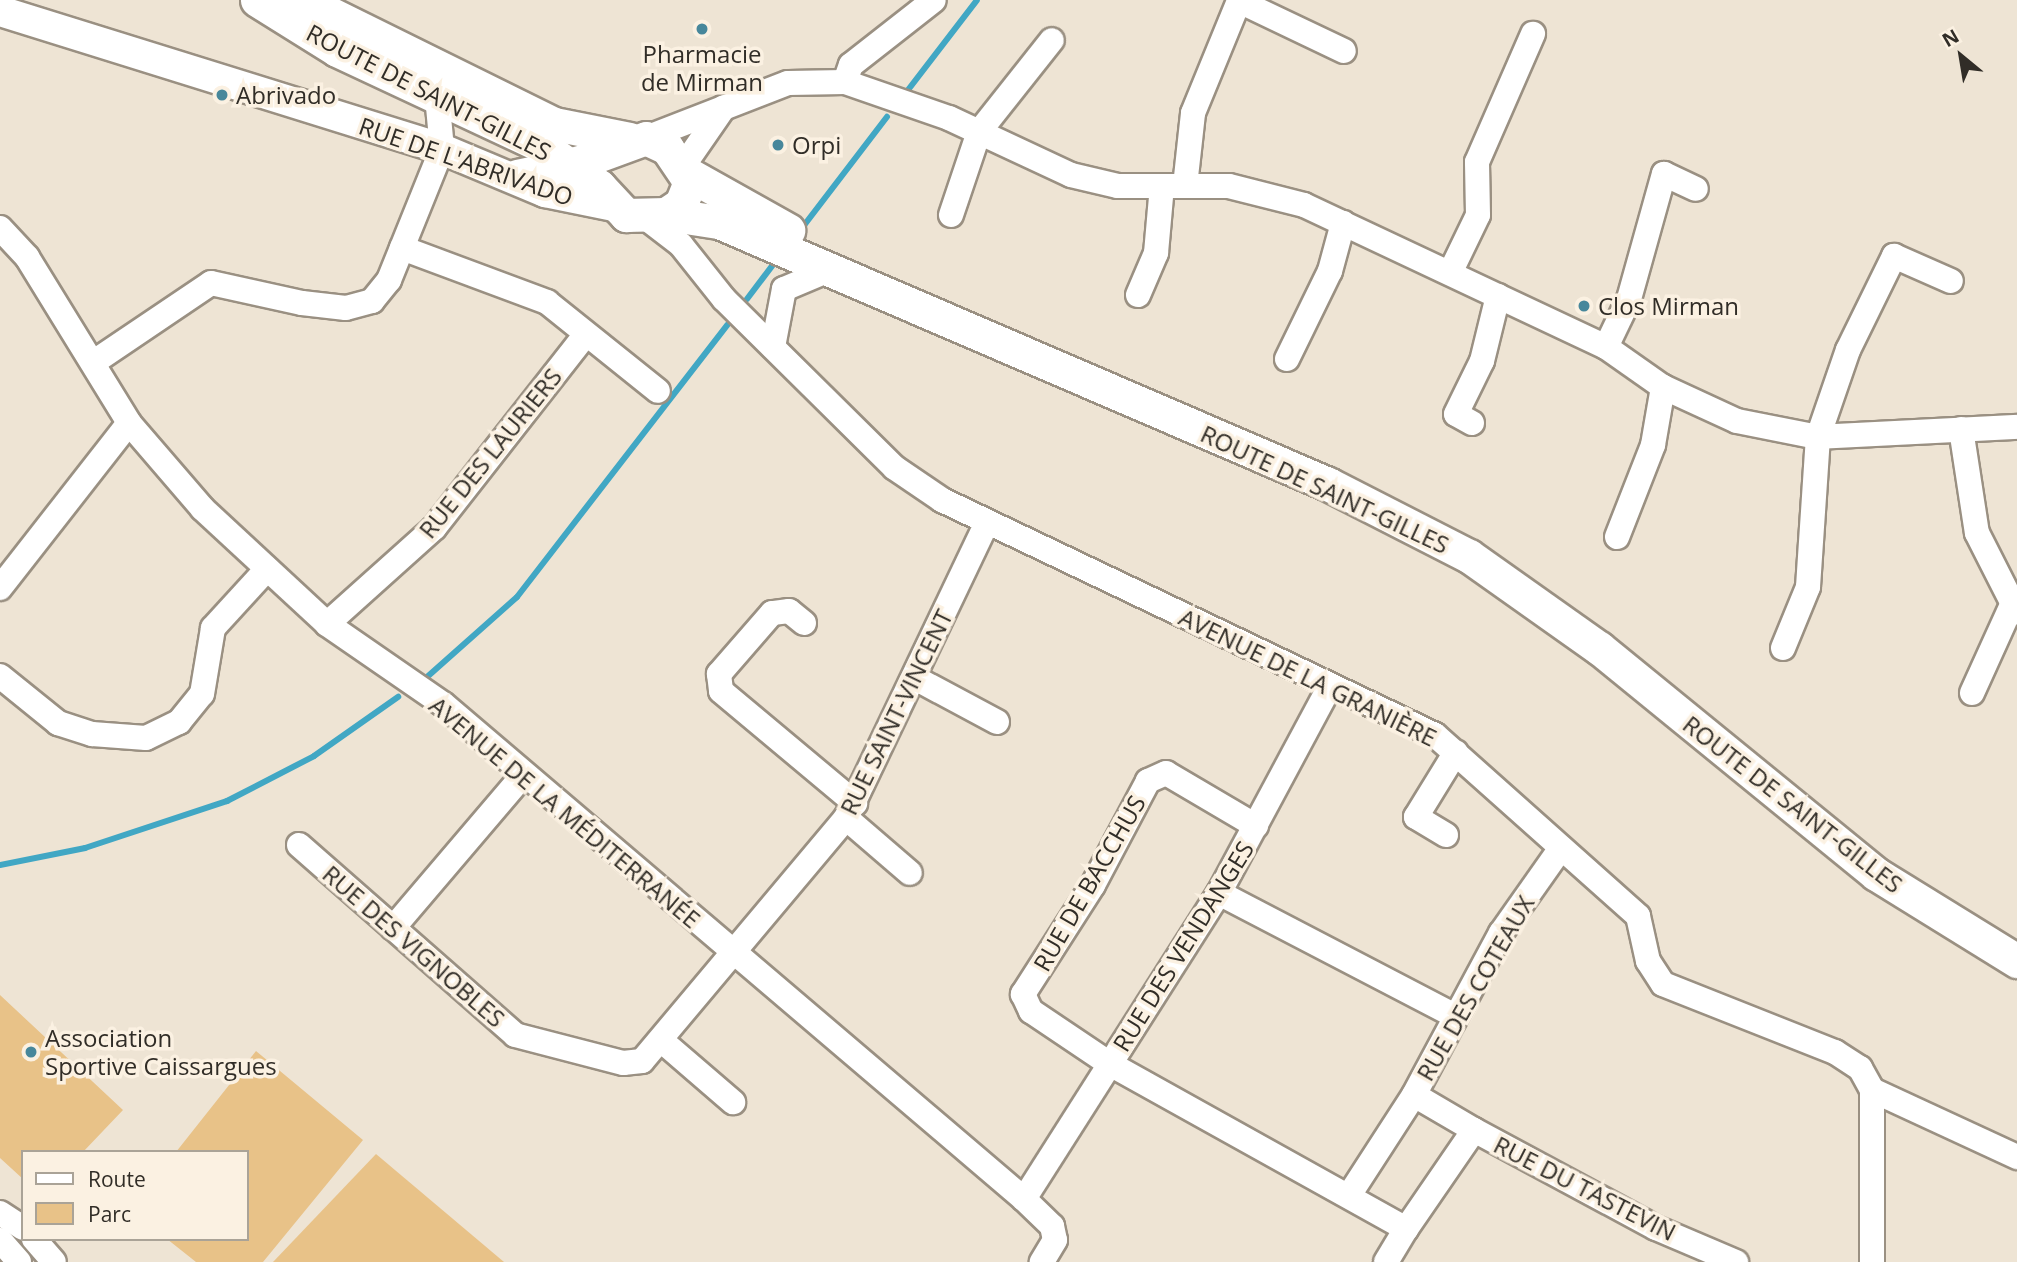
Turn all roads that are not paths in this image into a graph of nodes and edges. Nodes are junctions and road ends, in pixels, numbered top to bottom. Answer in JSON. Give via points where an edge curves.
{"nodes":[{"id":1,"x":257,"y":0,"type":"edge"},
{"id":2,"x":303,"y":0,"type":"edge"},
{"id":3,"x":956,"y":0,"type":"edge"},
{"id":4,"x":932,"y":2,"type":"edge"},
{"id":5,"x":0,"y":11,"type":"edge"},
{"id":6,"x":1533,"y":34,"type":"dead end"},
{"id":7,"x":1052,"y":40,"type":"dead end"},
{"id":8,"x":1344,"y":51,"type":"dead end"},
{"id":9,"x":845,"y":82,"type":"junction"},
{"id":10,"x":437,"y":96,"type":"junction"},
{"id":11,"x":736,"y":98,"type":"junction"},
{"id":12,"x":979,"y":132,"type":"junction"},
{"id":13,"x":632,"y":140,"type":"junction"},
{"id":14,"x":442,"y":149,"type":"junction"},
{"id":15,"x":569,"y":165,"type":"junction"},
{"id":16,"x":688,"y":174,"type":"junction"},
{"id":17,"x":517,"y":176,"type":"junction"},
{"id":18,"x":1173,"y":186,"type":"junction"},
{"id":19,"x":1696,"y":189,"type":"dead end"},
{"id":20,"x":606,"y":196,"type":"junction"},
{"id":21,"x":951,"y":215,"type":"dead end"},
{"id":22,"x":656,"y":216,"type":"junction"},
{"id":23,"x":699,"y":219,"type":"junction"},
{"id":24,"x":1343,"y":223,"type":"junction"},
{"id":25,"x":0,"y":228,"type":"edge"},
{"id":26,"x":402,"y":248,"type":"junction"},
{"id":27,"x":829,"y":270,"type":"junction"},
{"id":28,"x":1450,"y":273,"type":"junction"},
{"id":29,"x":711,"y":278,"type":"junction"},
{"id":30,"x":1951,"y":281,"type":"dead end"},
{"id":31,"x":1138,"y":295,"type":"dead end"},
{"id":32,"x":1498,"y":296,"type":"junction"},
{"id":33,"x":586,"y":334,"type":"junction"},
{"id":34,"x":773,"y":347,"type":"junction"},
{"id":35,"x":1606,"y":347,"type":"junction"},
{"id":36,"x":1287,"y":359,"type":"dead end"},
{"id":37,"x":94,"y":362,"type":"junction"},
{"id":38,"x":1663,"y":387,"type":"junction"},
{"id":39,"x":658,"y":391,"type":"dead end"},
{"id":40,"x":129,"y":423,"type":"junction"},
{"id":41,"x":1472,"y":423,"type":"dead end"},
{"id":42,"x":2017,"y":426,"type":"edge"},
{"id":43,"x":1961,"y":429,"type":"junction"},
{"id":44,"x":1818,"y":437,"type":"junction"},
{"id":45,"x":987,"y":522,"type":"junction"},
{"id":46,"x":1616,"y":537,"type":"dead end"},
{"id":47,"x":267,"y":569,"type":"junction"},
{"id":48,"x":0,"y":589,"type":"edge"},
{"id":49,"x":2014,"y":610,"type":"edge"},
{"id":50,"x":804,"y":623,"type":"dead end"},
{"id":51,"x":327,"y":624,"type":"junction"},
{"id":52,"x":1783,"y":648,"type":"dead end"},
{"id":53,"x":0,"y":676,"type":"edge"},
{"id":54,"x":915,"y":678,"type":"junction"},
{"id":55,"x":1330,"y":686,"type":"junction"},
{"id":56,"x":1972,"y":693,"type":"dead end"},
{"id":57,"x":997,"y":722,"type":"dead end"},
{"id":58,"x":1456,"y":752,"type":"junction"},
{"id":59,"x":524,"y":774,"type":"junction"},
{"id":60,"x":851,"y":811,"type":"junction"},
{"id":61,"x":1256,"y":826,"type":"junction"},
{"id":62,"x":1446,"y":835,"type":"dead end"},
{"id":63,"x":299,"y":845,"type":"dead end"},
{"id":64,"x":1561,"y":848,"type":"junction"},
{"id":65,"x":911,"y":873,"type":"dead end"},
{"id":66,"x":1219,"y":893,"type":"junction"},
{"id":67,"x":393,"y":928,"type":"junction"},
{"id":68,"x":2017,"y":939,"type":"edge"},
{"id":69,"x":733,"y":955,"type":"junction"},
{"id":70,"x":2017,"y":961,"type":"edge"},
{"id":71,"x":1455,"y":1016,"type":"junction"},
{"id":72,"x":662,"y":1041,"type":"junction"},
{"id":73,"x":1110,"y":1064,"type":"junction"},
{"id":74,"x":1872,"y":1090,"type":"junction"},
{"id":75,"x":1414,"y":1095,"type":"junction"},
{"id":76,"x":733,"y":1102,"type":"dead end"},
{"id":77,"x":1474,"y":1130,"type":"junction"},
{"id":78,"x":2017,"y":1157,"type":"edge"},
{"id":79,"x":1350,"y":1194,"type":"junction"},
{"id":80,"x":1024,"y":1199,"type":"junction"},
{"id":81,"x":0,"y":1213,"type":"edge"},
{"id":82,"x":21,"y":1227,"type":"edge"},
{"id":83,"x":1406,"y":1229,"type":"junction"},
{"id":84,"x":0,"y":1240,"type":"edge"},
{"id":85,"x":36,"y":1241,"type":"edge"},
{"id":86,"x":19,"y":1262,"type":"edge"},
{"id":87,"x":54,"y":1262,"type":"edge"},
{"id":88,"x":1042,"y":1262,"type":"edge"},
{"id":89,"x":1386,"y":1262,"type":"edge"},
{"id":90,"x":1736,"y":1262,"type":"edge"},
{"id":91,"x":1872,"y":1262,"type":"edge"}],
"edges":[{"from":1,"to":10,"type":"main road","name":"ROUTE DE SAINT-GILLES","via":[[337,50]]},
{"from":2,"to":13,"type":"main road","name":"ROUTE DE SAINT-GILLES","via":[[554,124]]},
{"from":3,"to":4,"type":"street"},
{"from":4,"to":9,"type":"street","via":[[851,65]]},
{"from":5,"to":14,"type":"street","name":"RUE DE L'ABRIVADO"},
{"from":6,"to":28,"type":"street","via":[[1477,162],[1478,215]]},
{"from":7,"to":12,"type":"street"},
{"from":8,"to":18,"type":"street","via":[[1238,1],[1193,113]]},
{"from":9,"to":11,"type":"street","via":[[788,83]]},
{"from":9,"to":12,"type":"street"},
{"from":10,"to":14,"type":"street"},
{"from":10,"to":15,"type":"main road","name":"ROUTE DE SAINT-GILLES","via":[[544,147]]},
{"from":11,"to":13,"type":"street"},
{"from":11,"to":16,"type":"street","via":[[715,115]]},
{"from":12,"to":18,"type":"street","via":[[1071,175],[1118,186]]},
{"from":12,"to":21,"type":"street"},
{"from":13,"to":15,"type":"main road"},
{"from":13,"to":16,"type":"main road","name":"ROUTE DE SAINT-GILLES"},
{"from":13,"to":20,"type":"main road"},
{"from":14,"to":17,"type":"street","name":"RUE DE L'ABRIVADO"},
{"from":14,"to":26,"type":"street"},
{"from":15,"to":17,"type":"main road"},
{"from":15,"to":20,"type":"main road","name":"ROUTE DE SAINT-GILLES"},
{"from":16,"to":22,"type":"main road","via":[[681,204]]},
{"from":16,"to":23,"type":"street"},
{"from":16,"to":68,"type":"main road","name":"ROUTE DE SAINT-GILLES","via":[[875,274],[1343,479],[1474,547],[1630,659],[1843,830]]},
{"from":17,"to":20,"type":"street","name":"RUE DE L'ABRIVADO","via":[[545,192]]},
{"from":18,"to":24,"type":"street","via":[[1229,186],[1304,205]]},
{"from":18,"to":31,"type":"street","via":[[1156,253]]},
{"from":19,"to":35,"type":"street","via":[[1664,174],[1629,299]]},
{"from":20,"to":22,"type":"main road","name":"ROUTE DE SAINT-GILLES"},
{"from":22,"to":23,"type":"main road","name":"ROUTE DE SAINT-GILLES"},
{"from":22,"to":29,"type":"street","name":"AVENUE DE LA GRANIÈRE"},
{"from":23,"to":27,"type":"main road","name":"ROUTE DE SAINT-GILLES"},
{"from":23,"to":29,"type":"street"},
{"from":24,"to":28,"type":"street"},
{"from":24,"to":36,"type":"street","via":[[1330,271]]},
{"from":25,"to":37,"type":"street","name":"AVENUE DE LA MÉDITERRANÉE","via":[[27,257]]},
{"from":26,"to":33,"type":"street","via":[[535,296]]},
{"from":26,"to":37,"type":"street","via":[[372,301],[346,308],[211,283]]},
{"from":27,"to":34,"type":"street","via":[[783,289]]},
{"from":27,"to":70,"type":"main road","name":"ROUTE DE SAINT-GILLES","via":[[1328,484],[1469,556],[1599,648],[1876,874]]},
{"from":28,"to":32,"type":"street"},
{"from":29,"to":34,"type":"street","name":"AVENUE DE LA GRANIÈRE"},
{"from":30,"to":44,"type":"street","via":[[1894,256],[1848,350]]},
{"from":32,"to":35,"type":"street"},
{"from":32,"to":41,"type":"street","via":[[1482,361],[1456,414]]},
{"from":33,"to":39,"type":"street"},
{"from":33,"to":51,"type":"street","name":"RUE DES LAURIERS","via":[[434,528]]},
{"from":34,"to":45,"type":"street","name":"AVENUE DE LA GRANIÈRE","via":[[895,468]]},
{"from":35,"to":38,"type":"street"},
{"from":37,"to":40,"type":"street","name":"AVENUE DE LA MÉDITERRANÉE"},
{"from":38,"to":44,"type":"street","via":[[1737,421]]},
{"from":38,"to":46,"type":"street","via":[[1653,445]]},
{"from":40,"to":47,"type":"street","name":"AVENUE DE LA MÉDITERRANÉE","via":[[203,509]]},
{"from":40,"to":48,"type":"street"},
{"from":42,"to":43,"type":"street"},
{"from":43,"to":44,"type":"street"},
{"from":43,"to":49,"type":"street","via":[[1976,533]]},
{"from":44,"to":52,"type":"street","via":[[1808,587]]},
{"from":45,"to":54,"type":"street","name":"RUE SAINT-VINCENT"},
{"from":45,"to":55,"type":"street","name":"AVENUE DE LA GRANIÈRE"},
{"from":47,"to":51,"type":"street","name":"AVENUE DE LA MÉDITERRANÉE"},
{"from":47,"to":53,"type":"street","via":[[213,628],[202,694],[178,722],[146,738],[92,734],[58,723]]},
{"from":49,"to":56,"type":"street"},
{"from":50,"to":60,"type":"street","via":[[789,611],[772,613],[719,674],[721,691]]},
{"from":51,"to":59,"type":"street","name":"AVENUE DE LA MÉDITERRANÉE","via":[[443,704]]},
{"from":54,"to":57,"type":"street"},
{"from":54,"to":60,"type":"street","name":"RUE SAINT-VINCENT"},
{"from":55,"to":58,"type":"street","name":"AVENUE DE LA GRANIÈRE"},
{"from":55,"to":61,"type":"street","name":"RUE DES VENDANGES"},
{"from":58,"to":62,"type":"street","via":[[1416,817]]},
{"from":58,"to":64,"type":"street","name":"AVENUE DE LA GRANIÈRE"},
{"from":59,"to":67,"type":"street"},
{"from":59,"to":69,"type":"street","name":"AVENUE DE LA MÉDITERRANÉE"},
{"from":60,"to":65,"type":"street"},
{"from":60,"to":69,"type":"street","name":"RUE SAINT-VINCENT"},
{"from":61,"to":66,"type":"street","name":"RUE DES VENDANGES"},
{"from":61,"to":73,"type":"street","name":"RUE DE BACCHUS","via":[[1166,773],[1148,781],[1093,885],[1023,994],[1031,1011]]},
{"from":63,"to":67,"type":"street","name":"RUE DES VIGNOBLES"},
{"from":64,"to":71,"type":"street","name":"RUE DES COTEAUX","via":[[1501,933]]},
{"from":64,"to":74,"type":"street","name":"AVENUE DE LA GRANIÈRE","via":[[1638,916],[1648,961],[1662,984],[1835,1052],[1860,1068]]},
{"from":66,"to":71,"type":"street"},
{"from":66,"to":73,"type":"street","name":"RUE DES VENDANGES"},
{"from":67,"to":72,"type":"street","name":"RUE DES VIGNOBLES","via":[[515,1035],[623,1062],[642,1061]]},
{"from":69,"to":72,"type":"street","name":"RUE DES VIGNOBLES"},
{"from":69,"to":80,"type":"street","name":"AVENUE DE LA MÉDITERRANÉE"},
{"from":71,"to":75,"type":"street","name":"RUE DES COTEAUX"},
{"from":72,"to":76,"type":"street"},
{"from":73,"to":79,"type":"street"},
{"from":73,"to":80,"type":"street","name":"RUE DES VENDANGES"},
{"from":74,"to":78,"type":"street"},
{"from":74,"to":91,"type":"street"},
{"from":75,"to":77,"type":"street","name":"RUE DU TASTEVIN"},
{"from":75,"to":79,"type":"street","name":"RUE DES COTEAUX"},
{"from":77,"to":83,"type":"street"},
{"from":77,"to":90,"type":"street","name":"RUE DU TASTEVIN","via":[[1656,1227]]},
{"from":79,"to":83,"type":"street"},
{"from":80,"to":88,"type":"street","name":"AVENUE DE LA MÉDITERRANÉE","via":[[1052,1226],[1055,1240]]},
{"from":81,"to":82,"type":"street"},
{"from":83,"to":89,"type":"street"},
{"from":84,"to":86,"type":"street"},
{"from":85,"to":87,"type":"street"}]}
